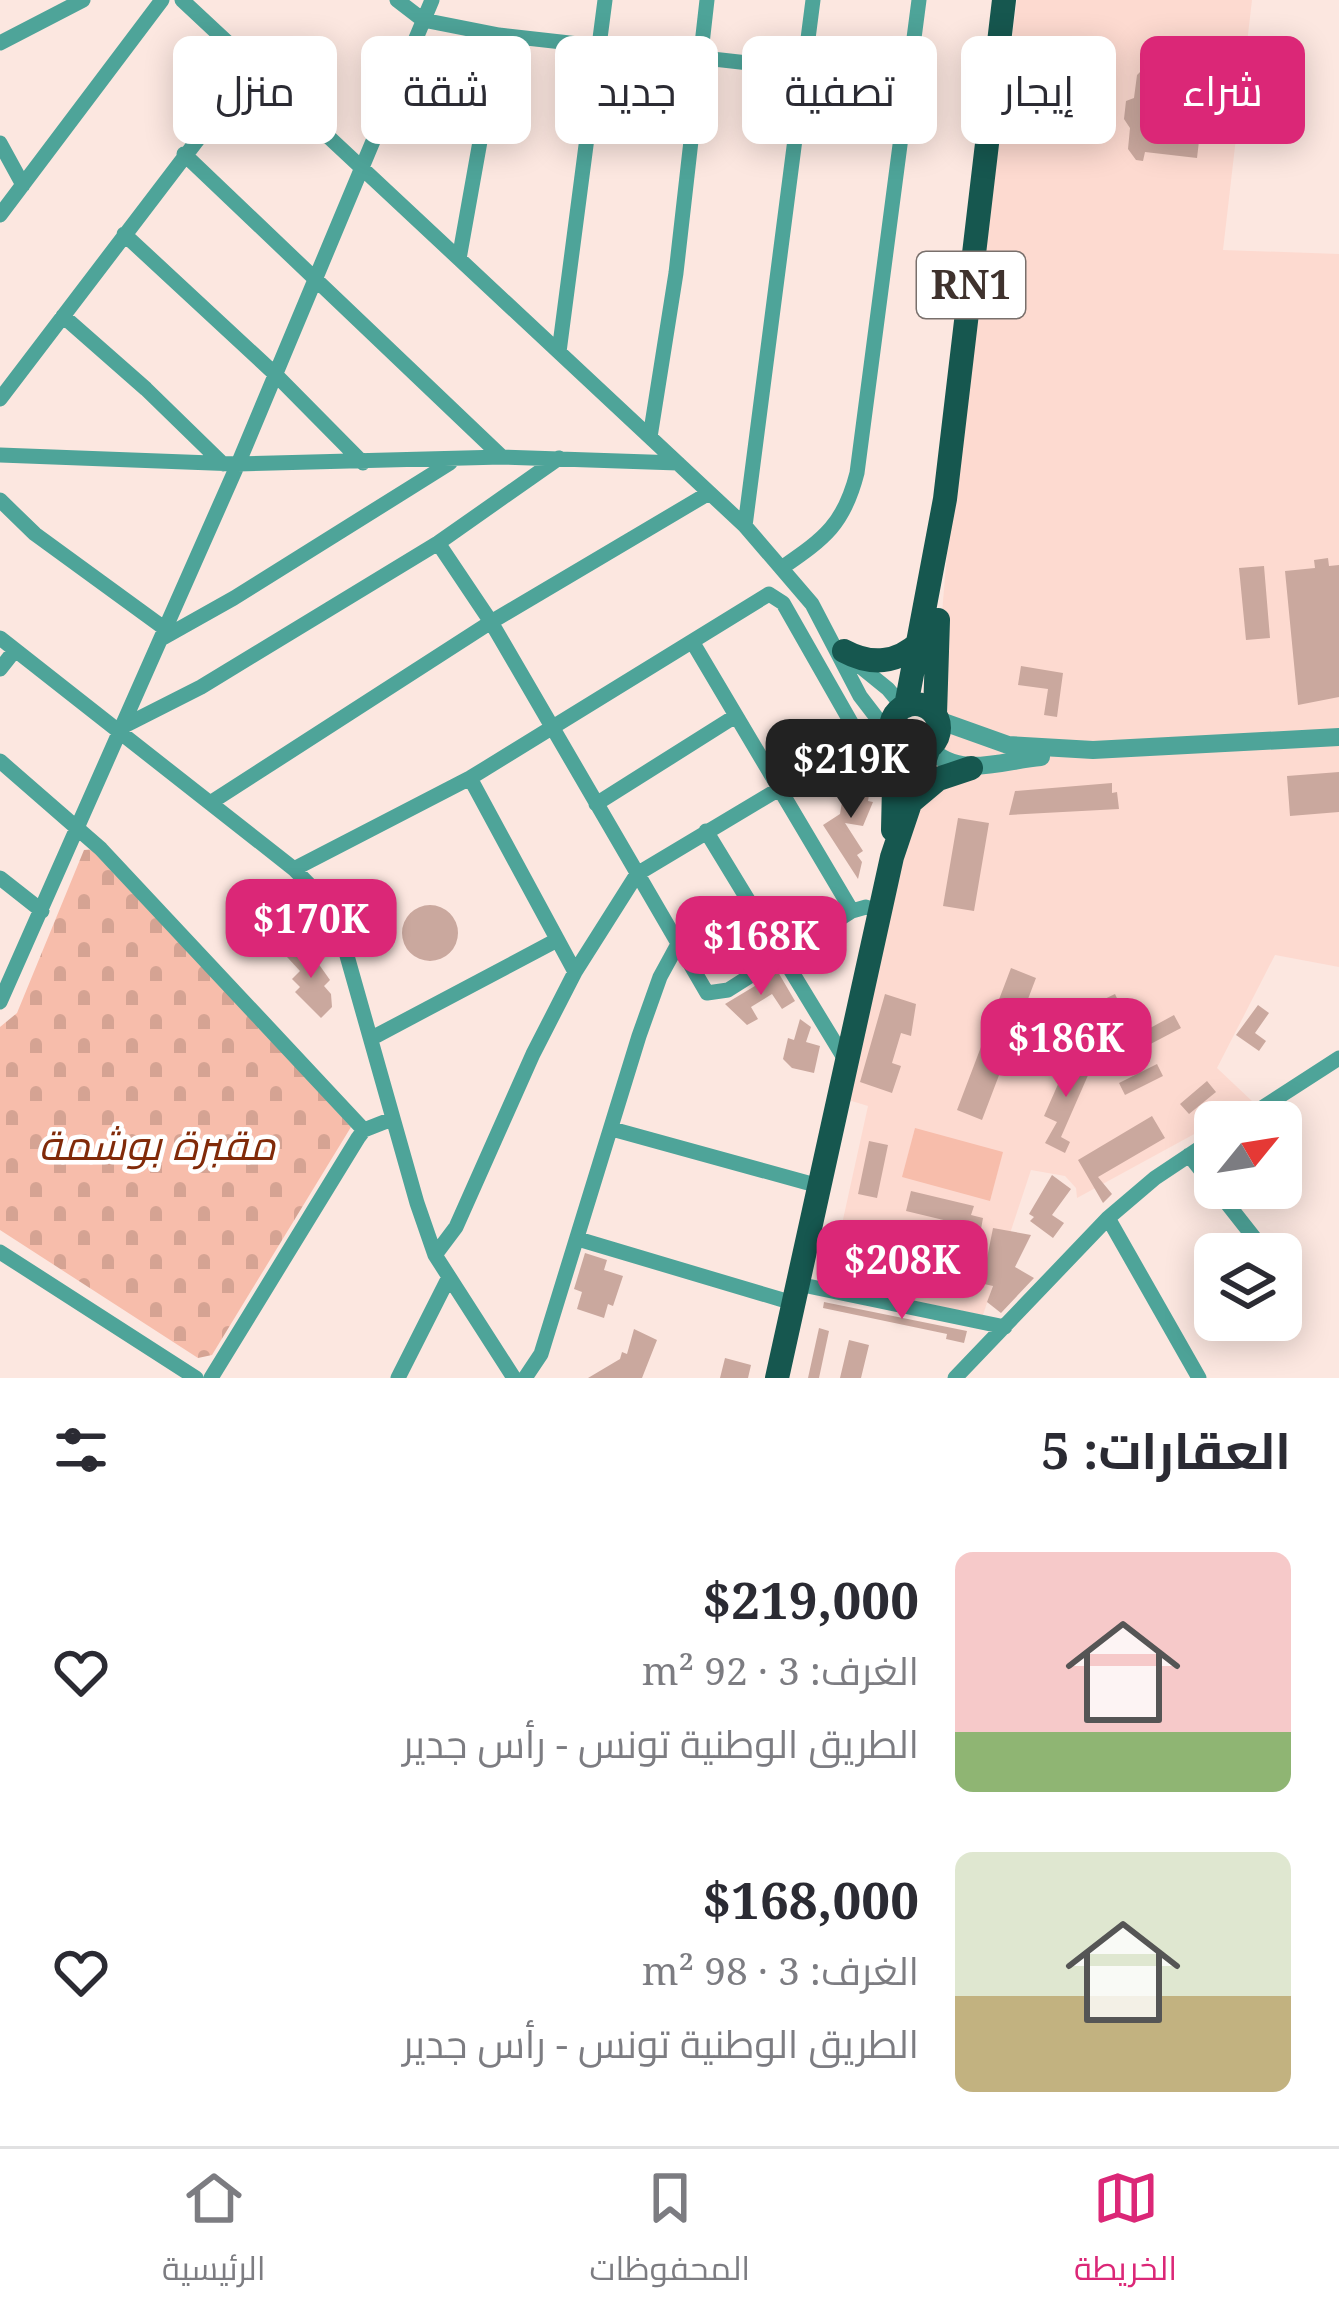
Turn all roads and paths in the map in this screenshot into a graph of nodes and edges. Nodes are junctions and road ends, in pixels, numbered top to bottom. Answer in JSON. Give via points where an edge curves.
{"nodes":[{"id":1,"x":83,"y":0,"type":"edge"},
{"id":2,"x":162,"y":0,"type":"edge"},
{"id":3,"x":182,"y":0,"type":"edge"},
{"id":4,"x":397,"y":0,"type":"edge"},
{"id":5,"x":432,"y":0,"type":"edge"},
{"id":6,"x":605,"y":0,"type":"edge"},
{"id":7,"x":707,"y":0,"type":"edge"},
{"id":8,"x":813,"y":0,"type":"edge"},
{"id":9,"x":919,"y":0,"type":"edge"},
{"id":10,"x":1004,"y":0,"type":"edge"},
{"id":11,"x":423,"y":20,"type":"junction"},
{"id":12,"x":499,"y":35,"type":"junction"},
{"id":13,"x":220,"y":36,"type":"edge"},
{"id":14,"x":600,"y":36,"type":"edge"},
{"id":15,"x":703,"y":36,"type":"edge"},
{"id":16,"x":808,"y":36,"type":"edge"},
{"id":17,"x":914,"y":36,"type":"edge"},
{"id":18,"x":555,"y":42,"type":"edge"},
{"id":19,"x":0,"y":43,"type":"edge"},
{"id":20,"x":0,"y":143,"type":"edge"},
{"id":21,"x":192,"y":144,"type":"edge"},
{"id":22,"x":333,"y":144,"type":"edge"},
{"id":23,"x":586,"y":144,"type":"edge"},
{"id":24,"x":690,"y":144,"type":"edge"},
{"id":25,"x":793,"y":144,"type":"edge"},
{"id":26,"x":900,"y":144,"type":"edge"},
{"id":27,"x":184,"y":154,"type":"junction"},
{"id":28,"x":362,"y":172,"type":"junction"},
{"id":29,"x":22,"y":185,"type":"junction"},
{"id":30,"x":0,"y":215,"type":"edge"},
{"id":31,"x":124,"y":234,"type":"junction"},
{"id":32,"x":459,"y":259,"type":"junction"},
{"id":33,"x":314,"y":276,"type":"junction"},
{"id":34,"x":63,"y":316,"type":"junction"},
{"id":35,"x":559,"y":352,"type":"junction"},
{"id":36,"x":274,"y":374,"type":"junction"},
{"id":37,"x":0,"y":399,"type":"edge"},
{"id":38,"x":650,"y":437,"type":"junction"},
{"id":39,"x":0,"y":455,"type":"edge"},
{"id":40,"x":502,"y":457,"type":"junction"},
{"id":41,"x":560,"y":458,"type":"junction"},
{"id":42,"x":452,"y":461,"type":"junction"},
{"id":43,"x":363,"y":463,"type":"junction"},
{"id":44,"x":678,"y":463,"type":"junction"},
{"id":45,"x":230,"y":464,"type":"junction"},
{"id":46,"x":709,"y":493,"type":"junction"},
{"id":47,"x":0,"y":500,"type":"edge"},
{"id":48,"x":745,"y":526,"type":"junction"},
{"id":49,"x":438,"y":543,"type":"junction"},
{"id":50,"x":783,"y":567,"type":"junction"},
{"id":51,"x":935,"y":569,"type":"junction"},
{"id":52,"x":491,"y":622,"type":"junction"},
{"id":53,"x":823,"y":624,"type":"junction"},
{"id":54,"x":162,"y":633,"type":"junction"},
{"id":55,"x":0,"y":638,"type":"edge"},
{"id":56,"x":920,"y":642,"type":"junction"},
{"id":57,"x":693,"y":643,"type":"junction"},
{"id":58,"x":15,"y":650,"type":"junction"},
{"id":59,"x":844,"y":651,"type":"junction"},
{"id":60,"x":0,"y":669,"type":"edge"},
{"id":61,"x":904,"y":706,"type":"junction"},
{"id":62,"x":734,"y":717,"type":"junction"},
{"id":63,"x":936,"y":717,"type":"junction"},
{"id":64,"x":123,"y":729,"type":"junction"},
{"id":65,"x":553,"y":729,"type":"junction"},
{"id":66,"x":1339,"y":736,"type":"edge"},
{"id":67,"x":861,"y":740,"type":"junction"},
{"id":68,"x":894,"y":741,"type":"junction"},
{"id":69,"x":928,"y":749,"type":"junction"},
{"id":70,"x":1094,"y":750,"type":"junction"},
{"id":71,"x":0,"y":761,"type":"edge"},
{"id":72,"x":971,"y":767,"type":"junction"},
{"id":73,"x":470,"y":778,"type":"junction"},
{"id":74,"x":778,"y":789,"type":"junction"},
{"id":75,"x":911,"y":802,"type":"junction"},
{"id":76,"x":210,"y":803,"type":"junction"},
{"id":77,"x":596,"y":804,"type":"junction"},
{"id":78,"x":79,"y":830,"type":"junction"},
{"id":79,"x":706,"y":831,"type":"junction"},
{"id":80,"x":892,"y":856,"type":"junction"},
{"id":81,"x":293,"y":869,"type":"junction"},
{"id":82,"x":637,"y":874,"type":"junction"},
{"id":83,"x":0,"y":878,"type":"edge"},
{"id":84,"x":43,"y":911,"type":"junction"},
{"id":85,"x":852,"y":911,"type":"junction"},
{"id":86,"x":880,"y":911,"type":"junction"},
{"id":87,"x":557,"y":940,"type":"junction"},
{"id":88,"x":678,"y":944,"type":"junction"},
{"id":89,"x":781,"y":954,"type":"junction"},
{"id":90,"x":575,"y":972,"type":"junction"},
{"id":91,"x":0,"y":1002,"type":"edge"},
{"id":92,"x":372,"y":1038,"type":"junction"},
{"id":93,"x":1339,"y":1058,"type":"edge"},
{"id":94,"x":848,"y":1063,"type":"junction"},
{"id":95,"x":1272,"y":1101,"type":"edge"},
{"id":96,"x":392,"y":1119,"type":"junction"},
{"id":97,"x":612,"y":1129,"type":"junction"},
{"id":98,"x":364,"y":1130,"type":"junction"},
{"id":99,"x":1194,"y":1152,"type":"edge"},
{"id":100,"x":1189,"y":1155,"type":"junction"},
{"id":101,"x":819,"y":1186,"type":"junction"},
{"id":102,"x":1108,"y":1218,"type":"junction"},
{"id":103,"x":1250,"y":1233,"type":"edge"},
{"id":104,"x":578,"y":1239,"type":"junction"},
{"id":105,"x":0,"y":1252,"type":"edge"},
{"id":106,"x":435,"y":1255,"type":"junction"},
{"id":107,"x":448,"y":1279,"type":"junction"},
{"id":108,"x":796,"y":1293,"type":"junction"},
{"id":109,"x":1005,"y":1328,"type":"junction"},
{"id":110,"x":196,"y":1378,"type":"edge"},
{"id":111,"x":211,"y":1378,"type":"edge"},
{"id":112,"x":398,"y":1378,"type":"edge"},
{"id":113,"x":514,"y":1378,"type":"edge"},
{"id":114,"x":525,"y":1378,"type":"edge"},
{"id":115,"x":777,"y":1378,"type":"edge"},
{"id":116,"x":955,"y":1378,"type":"edge"},
{"id":117,"x":1199,"y":1378,"type":"edge"}],
"edges":[{"from":1,"to":19,"type":"street"},
{"from":2,"to":29,"type":"street"},
{"from":3,"to":13,"type":"street"},
{"from":4,"to":11,"type":"street"},
{"from":5,"to":11,"type":"street"},
{"from":6,"to":14,"type":"street"},
{"from":7,"to":15,"type":"street"},
{"from":8,"to":16,"type":"street"},
{"from":9,"to":17,"type":"street"},
{"from":10,"to":51,"type":"main road","number":"RN1"},
{"from":11,"to":12,"type":"street"},
{"from":11,"to":28,"type":"street"},
{"from":12,"to":18,"type":"street"},
{"from":12,"to":32,"type":"street"},
{"from":20,"to":29,"type":"street"},
{"from":21,"to":27,"type":"street"},
{"from":22,"to":28,"type":"street"},
{"from":23,"to":35,"type":"street"},
{"from":24,"to":38,"type":"street"},
{"from":25,"to":48,"type":"street"},
{"from":26,"to":50,"type":"street","via":[[851,496],[834,529]]},
{"from":27,"to":31,"type":"street"},
{"from":27,"to":33,"type":"street"},
{"from":28,"to":32,"type":"street"},
{"from":28,"to":33,"type":"street"},
{"from":29,"to":30,"type":"street"},
{"from":31,"to":34,"type":"street"},
{"from":31,"to":36,"type":"street"},
{"from":32,"to":35,"type":"street"},
{"from":33,"to":36,"type":"street"},
{"from":33,"to":40,"type":"street"},
{"from":34,"to":37,"type":"street"},
{"from":34,"to":45,"type":"street"},
{"from":35,"to":38,"type":"street"},
{"from":36,"to":43,"type":"street"},
{"from":36,"to":45,"type":"street"},
{"from":38,"to":44,"type":"street"},
{"from":39,"to":45,"type":"street"},
{"from":40,"to":41,"type":"street"},
{"from":40,"to":42,"type":"street"},
{"from":41,"to":44,"type":"street"},
{"from":41,"to":49,"type":"street"},
{"from":42,"to":43,"type":"street"},
{"from":42,"to":54,"type":"street","via":[[307,554]]},
{"from":43,"to":45,"type":"street"},
{"from":44,"to":46,"type":"street"},
{"from":45,"to":54,"type":"street"},
{"from":46,"to":48,"type":"street"},
{"from":46,"to":52,"type":"street"},
{"from":47,"to":54,"type":"street"},
{"from":48,"to":50,"type":"street"},
{"from":49,"to":52,"type":"street"},
{"from":49,"to":64,"type":"street"},
{"from":50,"to":53,"type":"street"},
{"from":51,"to":56,"type":"main road","number":"RN1"},
{"from":51,"to":63,"type":"main road","number":"RN1"},
{"from":52,"to":65,"type":"street"},
{"from":52,"to":76,"type":"street"},
{"from":53,"to":59,"type":"street"},
{"from":53,"to":68,"type":"street"},
{"from":54,"to":64,"type":"street"},
{"from":55,"to":58,"type":"street"},
{"from":56,"to":59,"type":"main road","via":[[884,661]]},
{"from":56,"to":61,"type":"main road","number":"RN1"},
{"from":57,"to":62,"type":"street"},
{"from":57,"to":65,"type":"street"},
{"from":57,"to":67,"type":"street","via":[[776,596]]},
{"from":58,"to":60,"type":"street"},
{"from":58,"to":64,"type":"street"},
{"from":59,"to":61,"type":"street"},
{"from":61,"to":63,"type":"main road","via":[[922,705]]},
{"from":61,"to":68,"type":"main road","number":"RN1","via":[[891,724]]},
{"from":62,"to":74,"type":"street"},
{"from":62,"to":77,"type":"street"},
{"from":63,"to":69,"type":"main road","number":"RN1","via":[[939,732]]},
{"from":63,"to":70,"type":"street","via":[[1008,745]]},
{"from":64,"to":76,"type":"street"},
{"from":64,"to":78,"type":"street"},
{"from":65,"to":73,"type":"street"},
{"from":65,"to":77,"type":"street"},
{"from":66,"to":70,"type":"street"},
{"from":67,"to":68,"type":"street"},
{"from":67,"to":74,"type":"street"},
{"from":68,"to":69,"type":"main road","via":[[906,752]]},
{"from":68,"to":80,"type":"main road","number":"RN1"},
{"from":69,"to":72,"type":"street"},
{"from":69,"to":75,"type":"main road","number":"RN1"},
{"from":70,"to":72,"type":"street"},
{"from":71,"to":78,"type":"street"},
{"from":72,"to":75,"type":"main road","via":[[938,778]]},
{"from":73,"to":81,"type":"street"},
{"from":73,"to":87,"type":"street"},
{"from":74,"to":79,"type":"street"},
{"from":74,"to":85,"type":"street"},
{"from":75,"to":80,"type":"main road","number":"RN1"},
{"from":76,"to":81,"type":"street"},
{"from":77,"to":82,"type":"street"},
{"from":78,"to":84,"type":"street"},
{"from":78,"to":98,"type":"street"},
{"from":79,"to":82,"type":"street"},
{"from":79,"to":89,"type":"street"},
{"from":80,"to":86,"type":"main road","number":"RN1"},
{"from":81,"to":92,"type":"street","via":[[330,906]]},
{"from":82,"to":88,"type":"street"},
{"from":82,"to":90,"type":"street"},
{"from":83,"to":84,"type":"street"},
{"from":84,"to":91,"type":"street"},
{"from":85,"to":86,"type":"street"},
{"from":85,"to":89,"type":"street"},
{"from":86,"to":94,"type":"main road","number":"RN1"},
{"from":87,"to":90,"type":"street"},
{"from":87,"to":92,"type":"street"},
{"from":88,"to":89,"type":"street","via":[[711,995]]},
{"from":88,"to":97,"type":"street"},
{"from":89,"to":94,"type":"street"},
{"from":90,"to":106,"type":"street","via":[[456,1227]]},
{"from":92,"to":96,"type":"street"},
{"from":93,"to":95,"type":"street"},
{"from":94,"to":101,"type":"main road","number":"RN1"},
{"from":96,"to":98,"type":"street"},
{"from":96,"to":106,"type":"street"},
{"from":97,"to":101,"type":"street"},
{"from":97,"to":104,"type":"street"},
{"from":98,"to":111,"type":"street"},
{"from":99,"to":100,"type":"street"},
{"from":100,"to":102,"type":"street"},
{"from":100,"to":103,"type":"street"},
{"from":101,"to":108,"type":"main road","number":"RN1"},
{"from":102,"to":109,"type":"street"},
{"from":102,"to":117,"type":"street"},
{"from":104,"to":108,"type":"street"},
{"from":104,"to":114,"type":"street","via":[[542,1354]]},
{"from":105,"to":110,"type":"street"},
{"from":106,"to":107,"type":"street"},
{"from":107,"to":112,"type":"street"},
{"from":107,"to":113,"type":"street"},
{"from":108,"to":109,"type":"street"},
{"from":108,"to":115,"type":"main road","number":"RN1"},
{"from":109,"to":116,"type":"street"}]}
